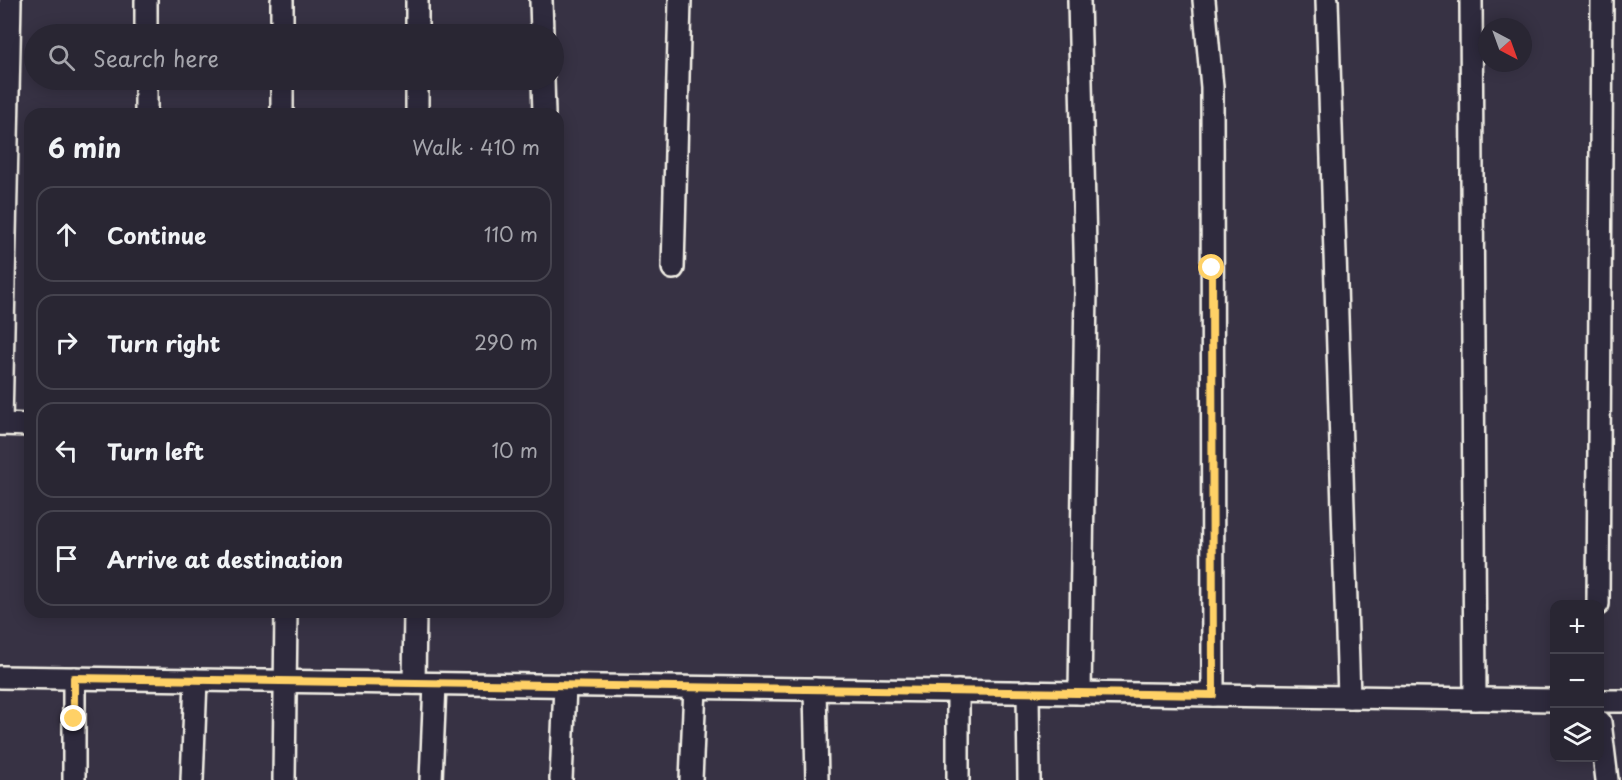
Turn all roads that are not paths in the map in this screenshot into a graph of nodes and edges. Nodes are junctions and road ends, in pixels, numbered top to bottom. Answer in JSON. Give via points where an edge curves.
{"nodes":[{"id":1,"x":10,"y":0,"type":"edge"},
{"id":2,"x":146,"y":0,"type":"edge"},
{"id":3,"x":282,"y":0,"type":"edge"},
{"id":4,"x":417,"y":0,"type":"edge"},
{"id":5,"x":541,"y":0,"type":"edge"},
{"id":6,"x":680,"y":0,"type":"edge"},
{"id":7,"x":1079,"y":0,"type":"edge"},
{"id":8,"x":1204,"y":0,"type":"edge"},
{"id":9,"x":1327,"y":0,"type":"edge"},
{"id":10,"x":1471,"y":0,"type":"edge"},
{"id":11,"x":1602,"y":0,"type":"edge"},
{"id":12,"x":146,"y":24,"type":"edge"},
{"id":13,"x":282,"y":24,"type":"edge"},
{"id":14,"x":417,"y":24,"type":"edge"},
{"id":15,"x":542,"y":24,"type":"edge"},
{"id":16,"x":146,"y":90,"type":"edge"},
{"id":17,"x":282,"y":90,"type":"edge"},
{"id":18,"x":417,"y":90,"type":"edge"},
{"id":19,"x":543,"y":90,"type":"edge"},
{"id":20,"x":146,"y":108,"type":"edge"},
{"id":21,"x":282,"y":108,"type":"edge"},
{"id":22,"x":417,"y":108,"type":"edge"},
{"id":23,"x":544,"y":108,"type":"edge"},
{"id":24,"x":673,"y":267,"type":"dead end"},
{"id":25,"x":1,"y":424,"type":"edge"},
{"id":26,"x":24,"y":425,"type":"edge"},
{"id":27,"x":1598,"y":600,"type":"edge"},
{"id":28,"x":286,"y":618,"type":"edge"},
{"id":29,"x":416,"y":618,"type":"edge"},
{"id":30,"x":0,"y":677,"type":"edge"},
{"id":31,"x":74,"y":678,"type":"junction"},
{"id":32,"x":196,"y":680,"type":"junction"},
{"id":33,"x":286,"y":681,"type":"junction"},
{"id":34,"x":425,"y":683,"type":"junction"},
{"id":35,"x":566,"y":686,"type":"junction"},
{"id":36,"x":695,"y":688,"type":"junction"},
{"id":37,"x":815,"y":689,"type":"junction"},
{"id":38,"x":958,"y":691,"type":"junction"},
{"id":39,"x":1028,"y":692,"type":"junction"},
{"id":40,"x":1080,"y":693,"type":"junction"},
{"id":41,"x":1213,"y":695,"type":"junction"},
{"id":42,"x":1349,"y":697,"type":"junction"},
{"id":43,"x":1474,"y":699,"type":"junction"},
{"id":44,"x":1550,"y":700,"type":"edge"},
{"id":45,"x":1604,"y":701,"type":"edge"},
{"id":46,"x":1622,"y":701,"type":"edge"},
{"id":47,"x":1604,"y":762,"type":"edge"},
{"id":48,"x":74,"y":780,"type":"edge"},
{"id":49,"x":192,"y":780,"type":"edge"},
{"id":50,"x":284,"y":780,"type":"edge"},
{"id":51,"x":431,"y":780,"type":"edge"},
{"id":52,"x":561,"y":780,"type":"edge"},
{"id":53,"x":691,"y":780,"type":"edge"},
{"id":54,"x":817,"y":780,"type":"edge"},
{"id":55,"x":957,"y":780,"type":"edge"},
{"id":56,"x":1029,"y":780,"type":"edge"},
{"id":57,"x":1606,"y":780,"type":"edge"}],
"edges":[{"from":1,"to":25,"type":"street"},
{"from":2,"to":12,"type":"street"},
{"from":3,"to":13,"type":"street"},
{"from":4,"to":14,"type":"street"},
{"from":5,"to":15,"type":"street"},
{"from":6,"to":24,"type":"street"},
{"from":7,"to":40,"type":"street","via":[[1086,288]]},
{"from":8,"to":41,"type":"street","via":[[1212,87]]},
{"from":9,"to":42,"type":"street"},
{"from":10,"to":43,"type":"street"},
{"from":11,"to":27,"type":"street"},
{"from":16,"to":20,"type":"street"},
{"from":17,"to":21,"type":"street"},
{"from":18,"to":22,"type":"street"},
{"from":19,"to":23,"type":"street"},
{"from":25,"to":26,"type":"street"},
{"from":28,"to":33,"type":"street"},
{"from":29,"to":34,"type":"street"},
{"from":30,"to":31,"type":"street"},
{"from":31,"to":32,"type":"street"},
{"from":31,"to":48,"type":"street"},
{"from":32,"to":33,"type":"street"},
{"from":32,"to":49,"type":"street"},
{"from":33,"to":34,"type":"street"},
{"from":33,"to":50,"type":"street"},
{"from":34,"to":35,"type":"street"},
{"from":34,"to":51,"type":"street"},
{"from":35,"to":36,"type":"street"},
{"from":35,"to":52,"type":"street"},
{"from":36,"to":37,"type":"street"},
{"from":36,"to":53,"type":"street"},
{"from":37,"to":38,"type":"street"},
{"from":37,"to":54,"type":"street"},
{"from":38,"to":39,"type":"street"},
{"from":38,"to":55,"type":"street"},
{"from":39,"to":40,"type":"street"},
{"from":39,"to":56,"type":"street"},
{"from":40,"to":41,"type":"street"},
{"from":41,"to":42,"type":"street"},
{"from":42,"to":43,"type":"street"},
{"from":43,"to":44,"type":"street"},
{"from":45,"to":46,"type":"street"},
{"from":47,"to":57,"type":"street"}]}
